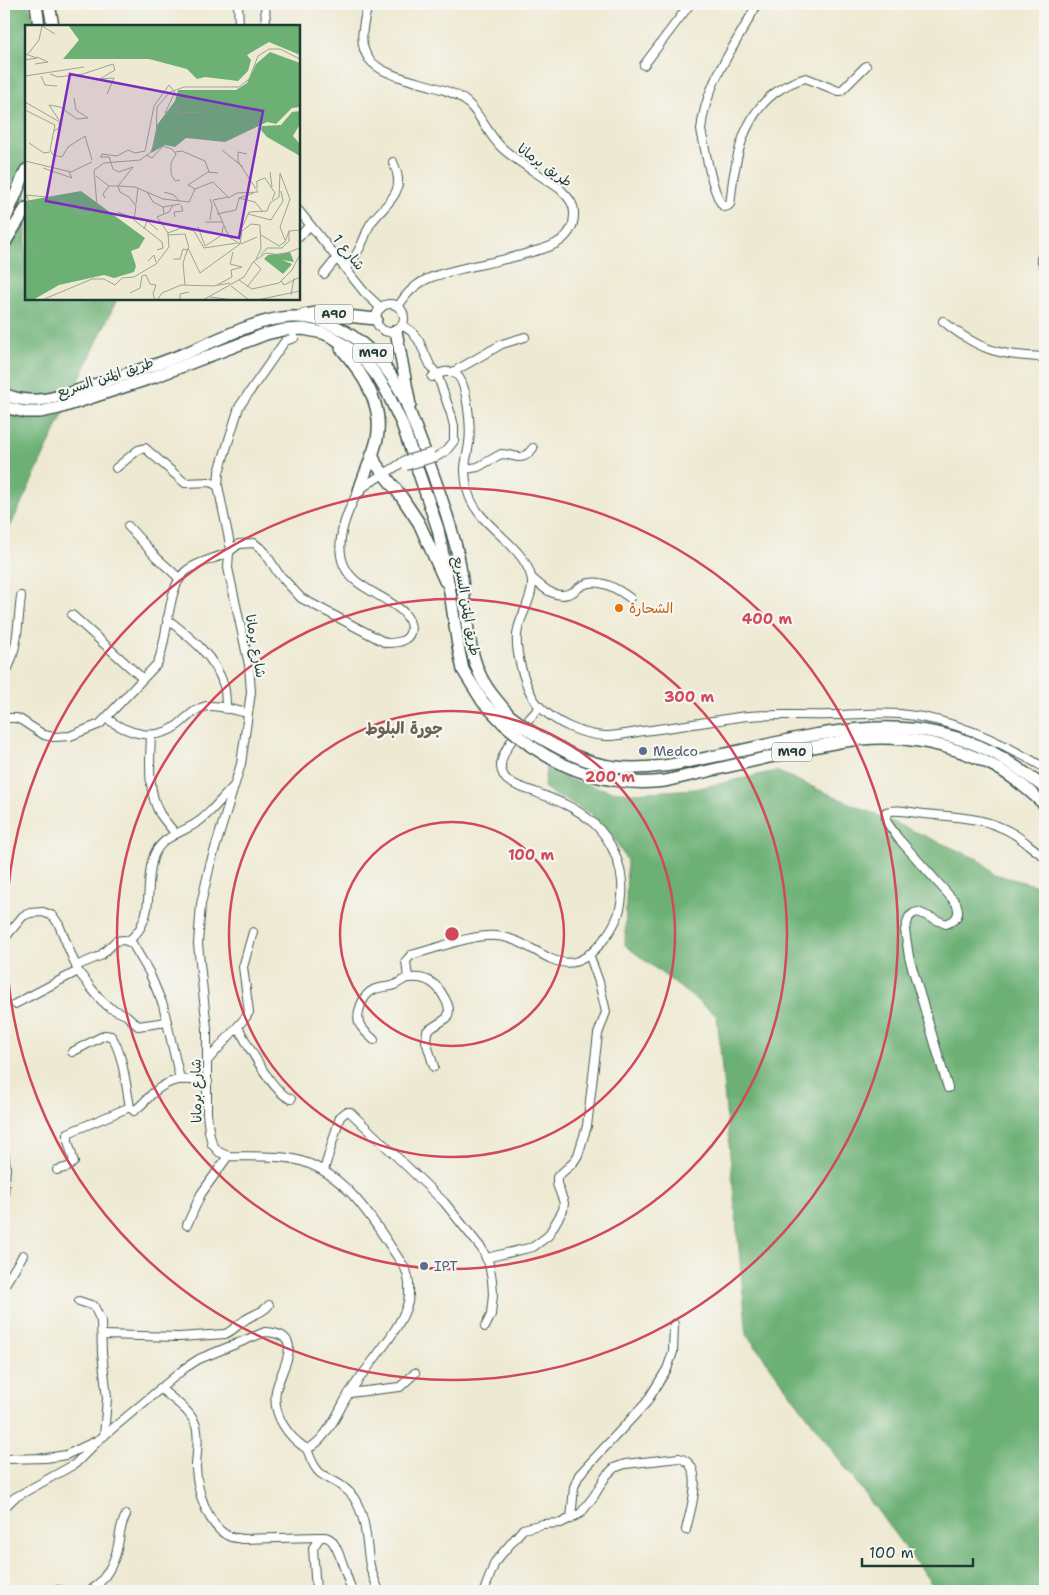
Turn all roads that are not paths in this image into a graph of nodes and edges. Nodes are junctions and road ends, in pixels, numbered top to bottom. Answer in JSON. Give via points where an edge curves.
{"nodes":[{"id":1,"x":36,"y":4,"type":"edge"},
{"id":2,"x":49,"y":4,"type":"edge"},
{"id":3,"x":238,"y":4,"type":"edge"},
{"id":4,"x":265,"y":4,"type":"edge"},
{"id":5,"x":368,"y":4,"type":"edge"},
{"id":6,"x":690,"y":4,"type":"edge"},
{"id":7,"x":757,"y":4,"type":"edge"},
{"id":8,"x":39,"y":25,"type":"edge"},
{"id":9,"x":53,"y":25,"type":"edge"},
{"id":10,"x":239,"y":25,"type":"edge"},
{"id":11,"x":266,"y":25,"type":"edge"},
{"id":12,"x":644,"y":65,"type":"dead end"},
{"id":13,"x":866,"y":66,"type":"dead end"},
{"id":14,"x":393,"y":162,"type":"dead end"},
{"id":15,"x":25,"y":172,"type":"edge"},
{"id":16,"x":25,"y":210,"type":"edge"},
{"id":17,"x":300,"y":212,"type":"edge"},
{"id":18,"x":4,"y":222,"type":"edge"},
{"id":19,"x":310,"y":225,"type":"junction"},
{"id":20,"x":300,"y":235,"type":"edge"},
{"id":21,"x":4,"y":244,"type":"edge"},
{"id":22,"x":1045,"y":252,"type":"edge"},
{"id":23,"x":337,"y":258,"type":"junction"},
{"id":24,"x":346,"y":268,"type":"junction"},
{"id":25,"x":1045,"y":268,"type":"edge"},
{"id":26,"x":324,"y":274,"type":"dead end"},
{"id":27,"x":398,"y":307,"type":"junction"},
{"id":28,"x":381,"y":308,"type":"junction"},
{"id":29,"x":292,"y":317,"type":"junction"},
{"id":30,"x":376,"y":319,"type":"junction"},
{"id":31,"x":943,"y":321,"type":"dead end"},
{"id":32,"x":399,"y":328,"type":"junction"},
{"id":33,"x":525,"y":337,"type":"dead end"},
{"id":34,"x":294,"y":338,"type":"dead end"},
{"id":35,"x":334,"y":338,"type":"junction"},
{"id":36,"x":1045,"y":357,"type":"edge"},
{"id":37,"x":453,"y":372,"type":"junction"},
{"id":38,"x":434,"y":376,"type":"junction"},
{"id":39,"x":4,"y":394,"type":"edge"},
{"id":40,"x":4,"y":407,"type":"edge"},
{"id":41,"x":411,"y":417,"type":"junction"},
{"id":42,"x":533,"y":448,"type":"dead end"},
{"id":43,"x":372,"y":454,"type":"junction"},
{"id":44,"x":116,"y":468,"type":"dead end"},
{"id":45,"x":465,"y":469,"type":"junction"},
{"id":46,"x":383,"y":474,"type":"junction"},
{"id":47,"x":218,"y":486,"type":"junction"},
{"id":48,"x":359,"y":491,"type":"junction"},
{"id":49,"x":128,"y":526,"type":"dead end"},
{"id":50,"x":230,"y":551,"type":"junction"},
{"id":51,"x":532,"y":578,"type":"junction"},
{"id":52,"x":180,"y":579,"type":"junction"},
{"id":53,"x":450,"y":592,"type":"junction"},
{"id":54,"x":21,"y":596,"type":"dead end"},
{"id":55,"x":630,"y":598,"type":"dead end"},
{"id":56,"x":72,"y":615,"type":"dead end"},
{"id":57,"x":167,"y":619,"type":"junction"},
{"id":58,"x":4,"y":676,"type":"edge"},
{"id":59,"x":142,"y":678,"type":"junction"},
{"id":60,"x":540,"y":707,"type":"junction"},
{"id":61,"x":226,"y":709,"type":"junction"},
{"id":62,"x":248,"y":713,"type":"junction"},
{"id":63,"x":4,"y":718,"type":"edge"},
{"id":64,"x":106,"y":718,"type":"junction"},
{"id":65,"x":507,"y":720,"type":"junction"},
{"id":66,"x":151,"y":735,"type":"junction"},
{"id":67,"x":1045,"y":768,"type":"edge"},
{"id":68,"x":234,"y":786,"type":"junction"},
{"id":69,"x":1045,"y":788,"type":"edge"},
{"id":70,"x":1045,"y":805,"type":"edge"},
{"id":71,"x":175,"y":833,"type":"junction"},
{"id":72,"x":1045,"y":857,"type":"edge"},
{"id":73,"x":253,"y":932,"type":"dead end"},
{"id":74,"x":4,"y":939,"type":"edge"},
{"id":75,"x":129,"y":941,"type":"junction"},
{"id":76,"x":589,"y":954,"type":"junction"},
{"id":77,"x":77,"y":969,"type":"junction"},
{"id":78,"x":408,"y":978,"type":"junction"},
{"id":79,"x":15,"y":1004,"type":"dead end"},
{"id":80,"x":167,"y":1022,"type":"junction"},
{"id":81,"x":238,"y":1027,"type":"junction"},
{"id":82,"x":374,"y":1040,"type":"dead end"},
{"id":83,"x":72,"y":1052,"type":"dead end"},
{"id":84,"x":208,"y":1060,"type":"junction"},
{"id":85,"x":434,"y":1067,"type":"dead end"},
{"id":86,"x":180,"y":1079,"type":"junction"},
{"id":87,"x":208,"y":1082,"type":"junction"},
{"id":88,"x":948,"y":1088,"type":"dead end"},
{"id":89,"x":291,"y":1099,"type":"dead end"},
{"id":90,"x":130,"y":1107,"type":"junction"},
{"id":91,"x":4,"y":1152,"type":"edge"},
{"id":92,"x":228,"y":1156,"type":"junction"},
{"id":93,"x":57,"y":1170,"type":"dead end"},
{"id":94,"x":324,"y":1170,"type":"junction"},
{"id":95,"x":4,"y":1194,"type":"edge"},
{"id":96,"x":187,"y":1225,"type":"dead end"},
{"id":97,"x":23,"y":1255,"type":"dead end"},
{"id":98,"x":486,"y":1258,"type":"junction"},
{"id":99,"x":4,"y":1286,"type":"edge"},
{"id":100,"x":79,"y":1301,"type":"dead end"},
{"id":101,"x":269,"y":1305,"type":"dead end"},
{"id":102,"x":674,"y":1324,"type":"dead end"},
{"id":103,"x":485,"y":1327,"type":"dead end"},
{"id":104,"x":231,"y":1332,"type":"junction"},
{"id":105,"x":102,"y":1335,"type":"junction"},
{"id":106,"x":244,"y":1340,"type":"junction"},
{"id":107,"x":415,"y":1373,"type":"dead end"},
{"id":108,"x":160,"y":1388,"type":"junction"},
{"id":109,"x":349,"y":1393,"type":"junction"},
{"id":110,"x":102,"y":1437,"type":"junction"},
{"id":111,"x":307,"y":1449,"type":"junction"},
{"id":112,"x":4,"y":1458,"type":"edge"},
{"id":113,"x":4,"y":1508,"type":"edge"},
{"id":114,"x":126,"y":1515,"type":"dead end"},
{"id":115,"x":571,"y":1519,"type":"junction"},
{"id":116,"x":686,"y":1530,"type":"dead end"},
{"id":117,"x":320,"y":1537,"type":"junction"},
{"id":118,"x":47,"y":1591,"type":"edge"},
{"id":119,"x":64,"y":1591,"type":"edge"},
{"id":120,"x":90,"y":1591,"type":"edge"},
{"id":121,"x":316,"y":1591,"type":"edge"},
{"id":122,"x":352,"y":1591,"type":"edge"},
{"id":123,"x":379,"y":1591,"type":"edge"},
{"id":124,"x":484,"y":1591,"type":"edge"}],
"edges":[{"from":1,"to":8,"type":"highway"},
{"from":2,"to":9,"type":"highway"},
{"from":3,"to":10,"type":"street"},
{"from":4,"to":11,"type":"street"},
{"from":5,"to":27,"type":"street","name":"طريق برمانا","via":[[362,43],[371,61],[380,70],[439,87],[462,98],[502,148],[568,196],[574,212],[573,224],[567,235],[551,247],[432,277],[407,293]]},
{"from":6,"to":12,"type":"street"},
{"from":7,"to":13,"type":"street","via":[[710,91],[702,123],[713,184],[724,207],[730,204],[737,158],[746,131],[767,98],[806,78],[838,92]]},
{"from":14,"to":24,"type":"street","via":[[398,184],[395,197],[371,223]]},
{"from":15,"to":18,"type":"highway"},
{"from":16,"to":21,"type":"highway"},
{"from":17,"to":19,"type":"street","name":"شارع 1"},
{"from":19,"to":20,"type":"street"},
{"from":19,"to":23,"type":"street","name":"شارع 1"},
{"from":22,"to":25,"type":"street","via":[[1041,259]]},
{"from":23,"to":24,"type":"street","name":"شارع 1"},
{"from":23,"to":26,"type":"street"},
{"from":24,"to":28,"type":"street","name":"شارع 1"},
{"from":27,"to":28,"type":"street","via":[[391,304]]},
{"from":27,"to":32,"type":"street","via":[[403,314]]},
{"from":28,"to":30,"type":"street"},
{"from":29,"to":30,"type":"highway","number":"A90","via":[[317,312]]},
{"from":29,"to":39,"type":"highway","name":"طريق المتن السريع","number":"M90","via":[[258,324],[176,357],[63,395],[35,400],[15,399]]},
{"from":29,"to":41,"type":"highway","name":"طريق المتن السريع","number":"M90","via":[[324,322],[367,347],[398,385]]},
{"from":30,"to":32,"type":"street","via":[[383,330],[392,332]]},
{"from":31,"to":36,"type":"street","via":[[964,338],[990,351]]},
{"from":32,"to":38,"type":"street","via":[[416,336]]},
{"from":32,"to":41,"type":"highway","via":[[397,344]]},
{"from":33,"to":37,"type":"street","via":[[502,344]]},
{"from":34,"to":47,"type":"street","name":"شارع برمانا","via":[[285,341],[239,407],[218,472]]},
{"from":35,"to":40,"type":"highway","name":"طريق المتن السريع","number":"M90","via":[[303,329],[282,330],[59,408],[25,412]]},
{"from":35,"to":43,"type":"highway","via":[[360,372],[374,401],[378,430]]},
{"from":35,"to":53,"type":"highway","name":"طريق المتن السريع","number":"M90","via":[[362,358],[394,404],[438,529]]},
{"from":37,"to":38,"type":"street"},
{"from":37,"to":45,"type":"street","via":[[462,383],[469,419],[470,441]]},
{"from":38,"to":46,"type":"street","bridge":true,"via":[[452,414],[454,441],[450,448]]},
{"from":41,"to":65,"type":"highway","name":"طريق المتن السريع","number":"M90","via":[[456,545],[472,650],[478,669]]},
{"from":42,"to":45,"type":"street","via":[[523,457],[501,454],[478,467]]},
{"from":43,"to":46,"type":"highway"},
{"from":43,"to":48,"type":"highway"},
{"from":44,"to":47,"type":"street","via":[[145,448],[185,483],[210,482]]},
{"from":45,"to":51,"type":"street","via":[[468,494],[474,508],[511,545]]},
{"from":46,"to":48,"type":"street"},
{"from":46,"to":53,"type":"highway","via":[[419,523]]},
{"from":47,"to":50,"type":"street","name":"شارع برمانا"},
{"from":48,"to":50,"type":"street","via":[[343,525],[340,542],[342,561],[356,581],[407,616],[411,627],[405,640],[386,643],[373,638],[300,598],[257,545],[244,543]]},
{"from":49,"to":52,"type":"street"},
{"from":50,"to":52,"type":"street","via":[[190,569]]},
{"from":50,"to":62,"type":"street","name":"شارع برمانا","via":[[228,568],[250,674]]},
{"from":51,"to":55,"type":"street","via":[[547,591],[561,595],[572,593],[584,584],[598,583],[618,589]]},
{"from":51,"to":60,"type":"street","via":[[517,639],[525,682]]},
{"from":52,"to":57,"type":"street"},
{"from":53,"to":65,"type":"highway","name":"طريق المتن السريع","number":"M90","via":[[463,670],[482,702]]},
{"from":54,"to":58,"type":"street","via":[[14,651]]},
{"from":56,"to":59,"type":"street"},
{"from":57,"to":59,"type":"street","via":[[160,657]]},
{"from":57,"to":61,"type":"street","via":[[210,658],[224,687]]},
{"from":59,"to":64,"type":"street"},
{"from":60,"to":67,"type":"street","via":[[569,727],[607,736],[776,714],[898,714],[981,734]]},
{"from":60,"to":76,"type":"street","via":[[510,743],[501,767],[507,780],[587,817],[616,853],[623,896],[620,911],[600,945]]},
{"from":61,"to":62,"type":"street"},
{"from":61,"to":66,"type":"street","via":[[202,707],[170,730]]},
{"from":62,"to":68,"type":"street","name":"شارع برمانا","via":[[241,764]]},
{"from":63,"to":64,"type":"street","via":[[16,718],[44,735],[54,737],[70,736],[100,724]]},
{"from":64,"to":66,"type":"street","via":[[127,730]]},
{"from":65,"to":69,"type":"highway","name":"طريق المتن السريع","number":"M90","bridge":true,"via":[[581,760],[649,769],[831,732],[874,727],[907,728],[934,732],[992,752]]},
{"from":65,"to":70,"type":"highway","name":"طريق المتن السريع","number":"M90","bridge":true,"via":[[531,746],[559,764],[611,780],[646,783],[818,745],[888,738],[922,742],[994,766],[1021,783]]},
{"from":66,"to":71,"type":"street","via":[[152,793],[160,813]]},
{"from":68,"to":71,"type":"street","via":[[196,824]]},
{"from":68,"to":84,"type":"street","name":"شارع برمانا","via":[[210,865],[198,928]]},
{"from":71,"to":75,"type":"street","via":[[154,854],[146,916],[141,928]]},
{"from":72,"to":88,"type":"street","via":[[1014,834],[988,822],[969,817],[886,812],[886,821],[898,838],[959,910],[958,917],[946,924],[922,913],[914,913],[909,917],[905,930],[909,957]]},
{"from":73,"to":81,"type":"street","via":[[243,967],[248,1012]]},
{"from":74,"to":77,"type":"street","via":[[23,916],[48,913],[56,919]]},
{"from":75,"to":77,"type":"street","via":[[116,942]]},
{"from":75,"to":80,"type":"street","via":[[157,988]]},
{"from":76,"to":78,"type":"street","via":[[581,961],[561,963],[524,944],[496,936],[476,938],[411,955],[406,961]]},
{"from":76,"to":98,"type":"street","via":[[606,1012],[598,1034],[587,1126],[578,1155],[557,1177],[563,1210],[548,1236],[533,1247]]},
{"from":77,"to":79,"type":"street"},
{"from":77,"to":80,"type":"street","via":[[101,1000],[126,1015],[135,1025],[141,1027]]},
{"from":78,"to":82,"type":"street","via":[[366,995],[358,1021]]},
{"from":78,"to":85,"type":"street","via":[[427,979],[448,1004],[447,1018],[429,1028],[426,1035]]},
{"from":80,"to":86,"type":"street"},
{"from":81,"to":84,"type":"street"},
{"from":81,"to":89,"type":"street","via":[[260,1065],[284,1096]]},
{"from":83,"to":90,"type":"street","via":[[105,1034],[112,1036],[120,1057]]},
{"from":84,"to":87,"type":"street","name":"شارع برمانا"},
{"from":86,"to":87,"type":"street"},
{"from":86,"to":90,"type":"street","via":[[158,1089],[134,1111]]},
{"from":87,"to":92,"type":"street","name":"شارع برمانا","via":[[212,1144]]},
{"from":90,"to":93,"type":"street","via":[[68,1133],[74,1162]]},
{"from":91,"to":95,"type":"street"},
{"from":92,"to":94,"type":"street","via":[[292,1159]]},
{"from":92,"to":96,"type":"street","via":[[201,1194]]},
{"from":94,"to":98,"type":"street","via":[[340,1117],[350,1112],[444,1202]]},
{"from":94,"to":109,"type":"street","via":[[358,1200],[409,1276],[408,1303]]},
{"from":97,"to":99,"type":"street"},
{"from":98,"to":103,"type":"street","via":[[493,1294],[491,1315]]},
{"from":100,"to":105,"type":"street","via":[[94,1306],[101,1321]]},
{"from":101,"to":104,"type":"street"},
{"from":102,"to":115,"type":"street","via":[[673,1352],[667,1369],[646,1403],[579,1475],[573,1494]]},
{"from":104,"to":105,"type":"street","via":[[179,1337]]},
{"from":104,"to":106,"type":"street"},
{"from":105,"to":110,"type":"street","via":[[107,1398]]},
{"from":106,"to":108,"type":"street","via":[[199,1359]]},
{"from":106,"to":111,"type":"street","via":[[264,1332],[276,1332],[286,1338],[289,1354],[276,1391],[276,1406],[286,1431]]},
{"from":107,"to":109,"type":"street","via":[[400,1387]]},
{"from":108,"to":110,"type":"street"},
{"from":108,"to":117,"type":"street","via":[[194,1419],[198,1489],[202,1502],[222,1532],[242,1539]]},
{"from":109,"to":111,"type":"street","via":[[331,1426],[313,1447]]},
{"from":110,"to":112,"type":"street","via":[[66,1455]]},
{"from":110,"to":113,"type":"street","via":[[75,1464],[14,1498]]},
{"from":111,"to":123,"type":"street","via":[[319,1472],[340,1484],[353,1496],[360,1509],[371,1568]]},
{"from":114,"to":120,"type":"street","via":[[119,1527],[113,1564]]},
{"from":115,"to":116,"type":"street","via":[[588,1505],[614,1468],[679,1458],[692,1466],[695,1478]]},
{"from":115,"to":124,"type":"street","via":[[523,1529],[495,1562]]},
{"from":117,"to":121,"type":"street","via":[[313,1548]]},
{"from":117,"to":122,"type":"street","via":[[331,1539]]},
{"from":118,"to":119,"type":"street"}]}
